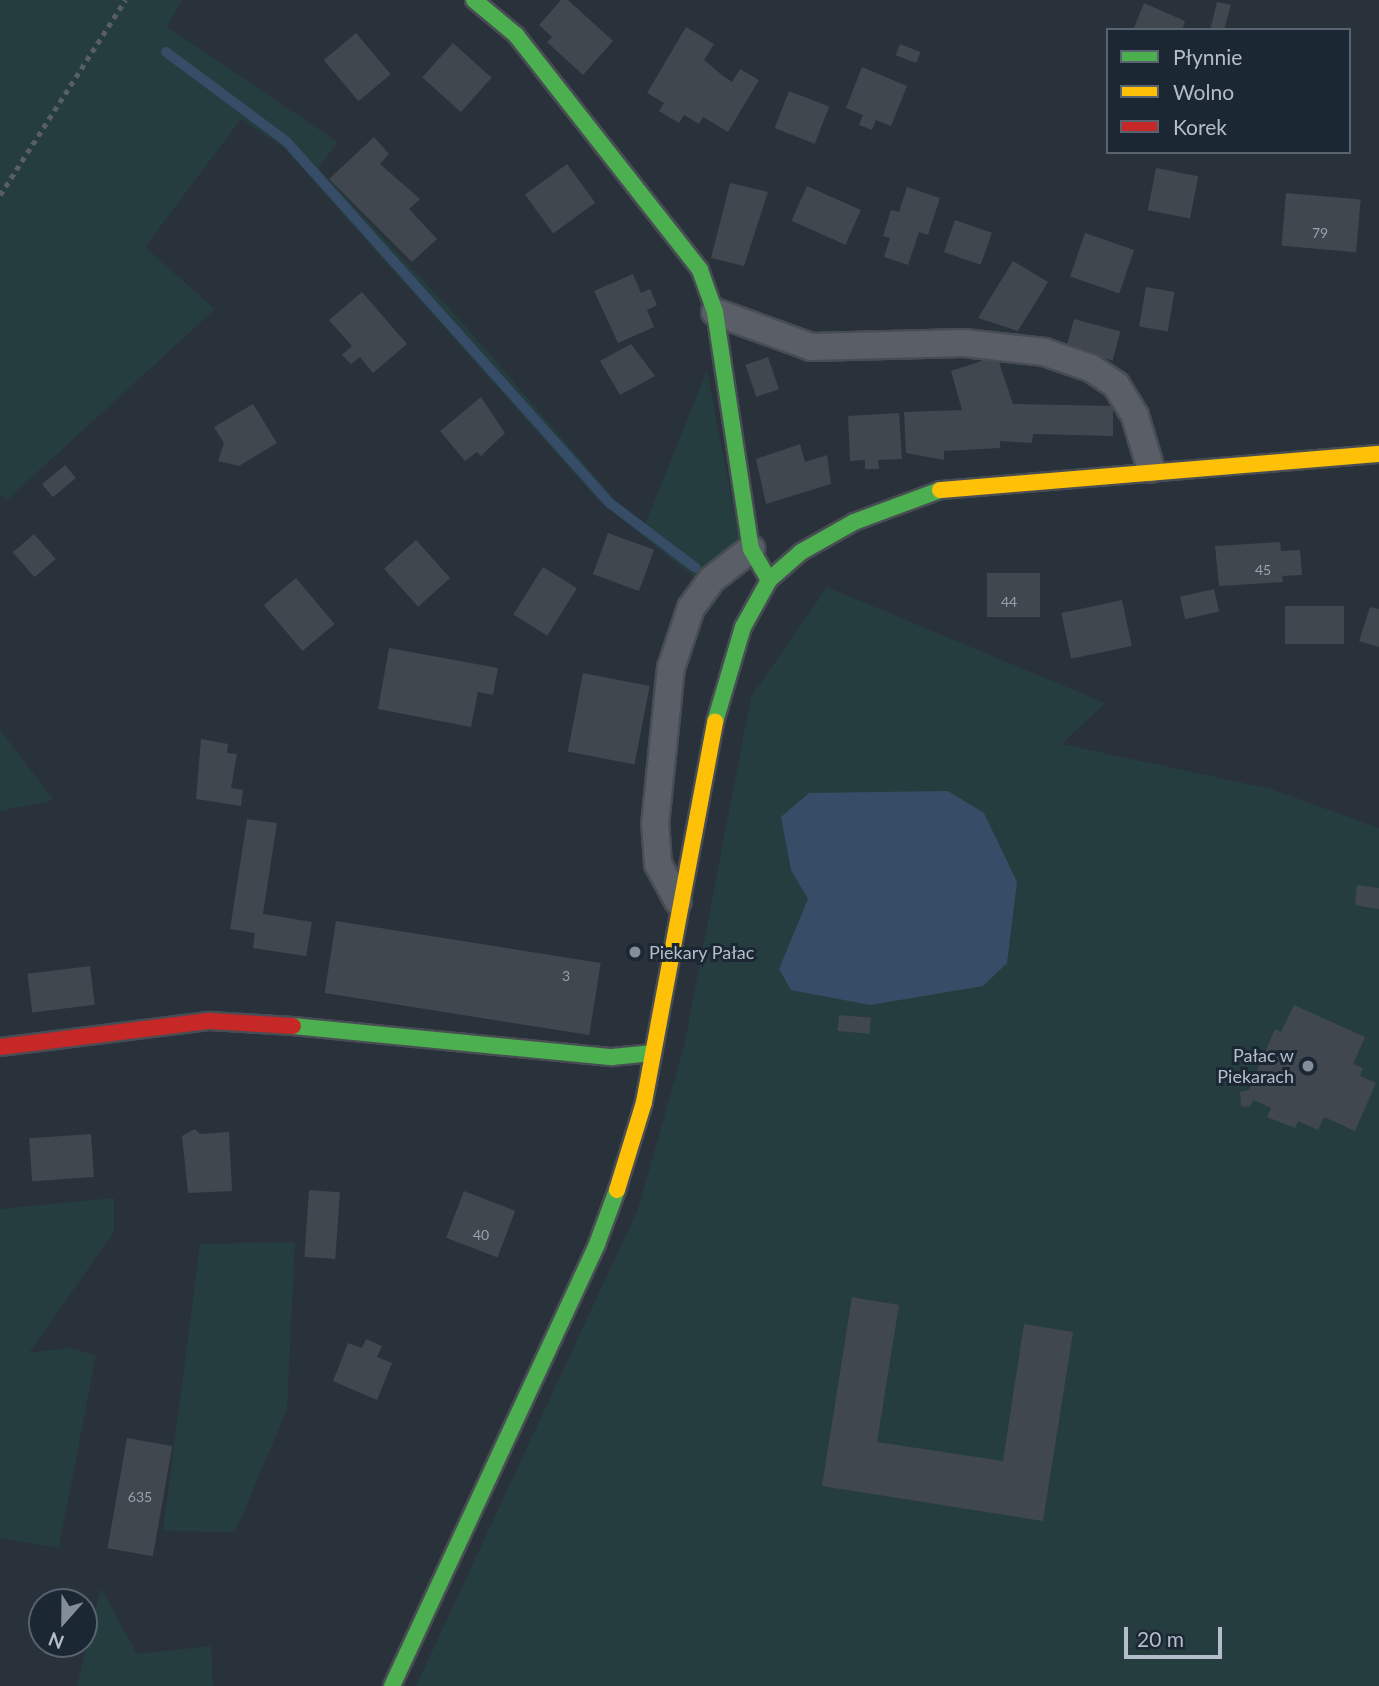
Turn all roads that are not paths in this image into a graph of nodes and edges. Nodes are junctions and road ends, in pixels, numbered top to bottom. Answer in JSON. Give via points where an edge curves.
{"nodes":[{"id":1,"x":474,"y":0,"type":"edge"},
{"id":2,"x":715,"y":312,"type":"junction"},
{"id":3,"x":1379,"y":454,"type":"edge"},
{"id":4,"x":1151,"y":469,"type":"junction"},
{"id":5,"x":751,"y":549,"type":"junction"},
{"id":6,"x":769,"y":580,"type":"junction"},
{"id":7,"x":678,"y":901,"type":"junction"},
{"id":8,"x":0,"y":1046,"type":"edge"},
{"id":9,"x":653,"y":1053,"type":"junction"},
{"id":10,"x":392,"y":1686,"type":"edge"}],
"edges":[{"from":1,"to":2,"type":"street","via":[[516,35],[657,213],[699,270]]},
{"from":2,"to":4,"type":"street","via":[[811,347],[964,343],[1044,352],[1091,368],[1116,385],[1135,416]]},
{"from":2,"to":5,"type":"street"},
{"from":3,"to":4,"type":"street"},
{"from":4,"to":6,"type":"street","via":[[960,485],[897,502],[801,552]]},
{"from":5,"to":6,"type":"street"},
{"from":5,"to":7,"type":"street","via":[[711,580],[691,608],[671,668],[655,825],[658,864]]},
{"from":6,"to":7,"type":"street","via":[[743,627],[728,671]]},
{"from":7,"to":9,"type":"street"},
{"from":8,"to":9,"type":"street","via":[[210,1021],[410,1034],[612,1056]]},
{"from":9,"to":10,"type":"street","via":[[642,1115],[597,1244]]}]}
